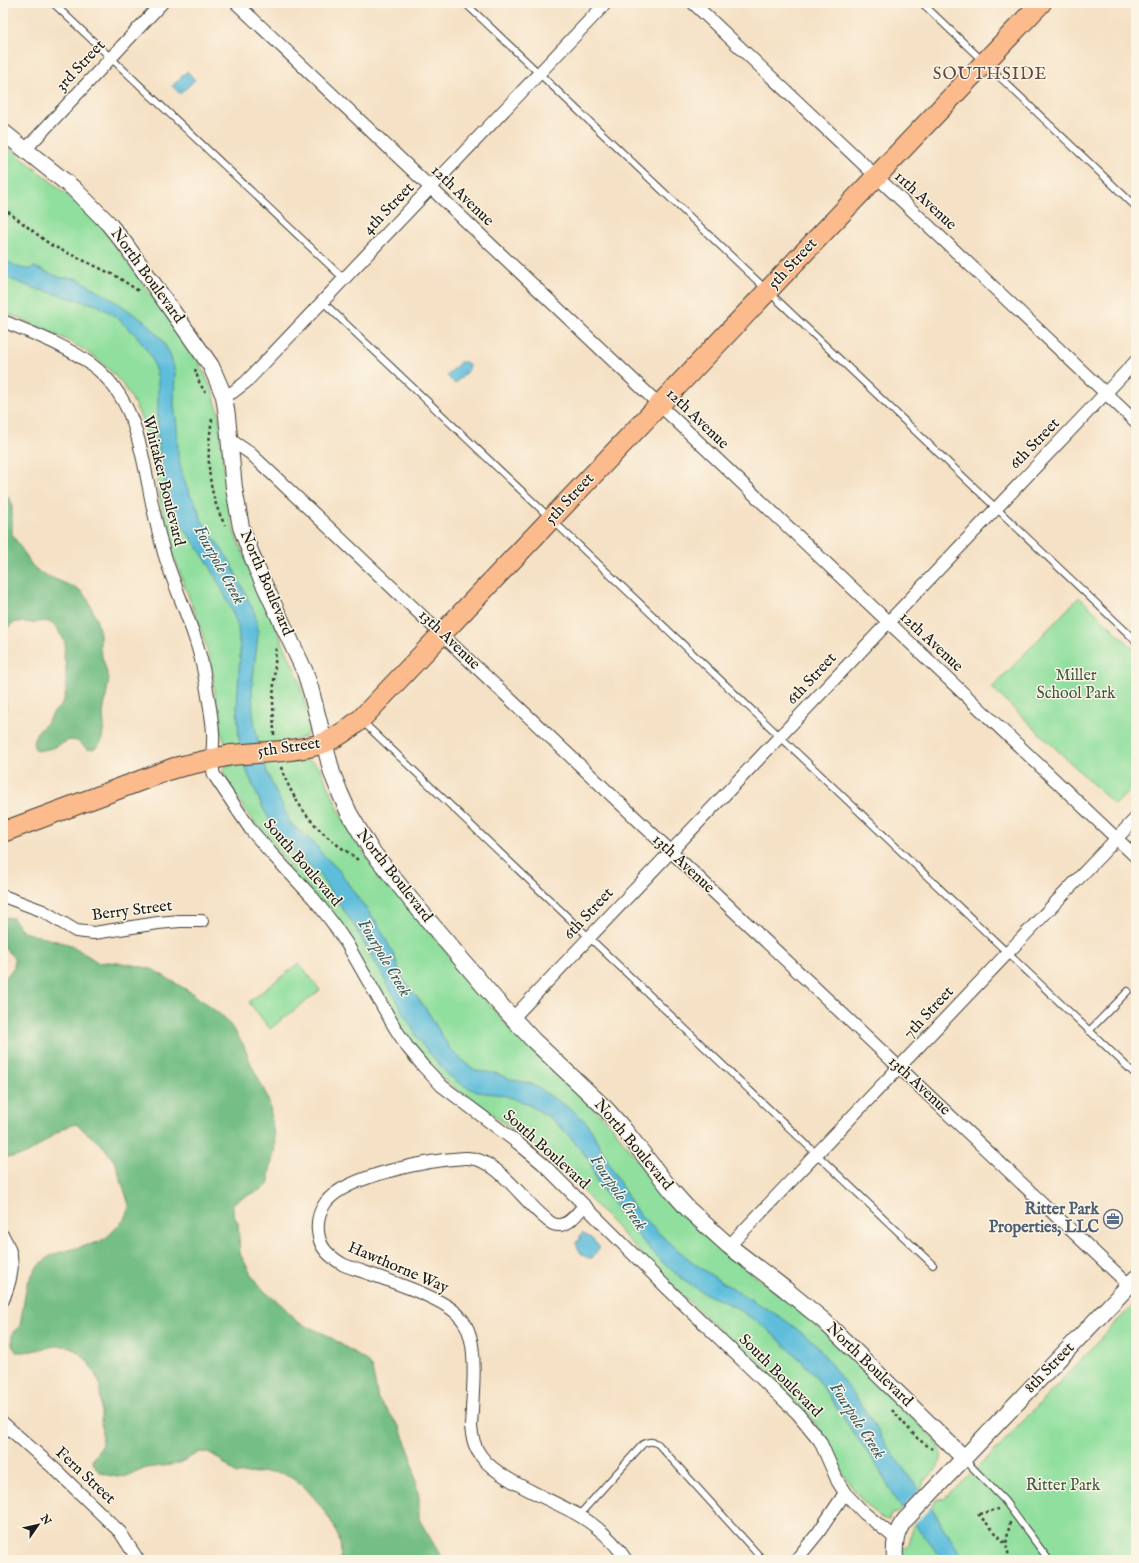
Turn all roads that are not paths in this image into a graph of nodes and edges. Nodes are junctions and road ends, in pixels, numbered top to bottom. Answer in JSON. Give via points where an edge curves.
{"nodes":[{"id":1,"x":53,"y":3,"type":"edge"},
{"id":2,"x":162,"y":3,"type":"edge"},
{"id":3,"x":236,"y":3,"type":"edge"},
{"id":4,"x":465,"y":3,"type":"edge"},
{"id":5,"x":606,"y":3,"type":"edge"},
{"id":6,"x":693,"y":3,"type":"edge"},
{"id":7,"x":922,"y":3,"type":"edge"},
{"id":8,"x":1041,"y":3,"type":"edge"},
{"id":9,"x":111,"y":58,"type":"junction"},
{"id":10,"x":984,"y":62,"type":"junction"},
{"id":11,"x":539,"y":73,"type":"junction"},
{"id":12,"x":3,"y":132,"type":"edge"},
{"id":13,"x":25,"y":150,"type":"junction"},
{"id":14,"x":875,"y":176,"type":"junction"},
{"id":15,"x":431,"y":188,"type":"junction"},
{"id":16,"x":1136,"y":207,"type":"edge"},
{"id":17,"x":344,"y":279,"type":"junction"},
{"id":18,"x":767,"y":292,"type":"junction"},
{"id":19,"x":322,"y":302,"type":"junction"},
{"id":20,"x":3,"y":321,"type":"edge"},
{"id":21,"x":1136,"y":361,"type":"edge"},
{"id":22,"x":1106,"y":394,"type":"junction"},
{"id":23,"x":224,"y":396,"type":"junction"},
{"id":24,"x":659,"y":405,"type":"junction"},
{"id":25,"x":1136,"y":422,"type":"edge"},
{"id":26,"x":229,"y":439,"type":"junction"},
{"id":27,"x":996,"y":509,"type":"junction"},
{"id":28,"x":551,"y":519,"type":"junction"},
{"id":29,"x":887,"y":622,"type":"junction"},
{"id":30,"x":442,"y":634,"type":"junction"},
{"id":31,"x":1136,"y":641,"type":"edge"},
{"id":32,"x":361,"y":719,"type":"junction"},
{"id":33,"x":779,"y":737,"type":"junction"},
{"id":34,"x":324,"y":744,"type":"junction"},
{"id":35,"x":212,"y":759,"type":"junction"},
{"id":36,"x":1136,"y":818,"type":"edge"},
{"id":37,"x":3,"y":832,"type":"edge"},
{"id":38,"x":1117,"y":839,"type":"junction"},
{"id":39,"x":670,"y":852,"type":"junction"},
{"id":40,"x":1136,"y":857,"type":"edge"},
{"id":41,"x":3,"y":896,"type":"edge"},
{"id":42,"x":202,"y":921,"type":"dead end"},
{"id":43,"x":589,"y":937,"type":"junction"},
{"id":44,"x":1007,"y":953,"type":"junction"},
{"id":45,"x":1128,"y":991,"type":"dead end"},
{"id":46,"x":512,"y":1019,"type":"junction"},
{"id":47,"x":1089,"y":1031,"type":"junction"},
{"id":48,"x":899,"y":1068,"type":"junction"},
{"id":49,"x":1136,"y":1075,"type":"edge"},
{"id":50,"x":817,"y":1154,"type":"junction"},
{"id":51,"x":584,"y":1206,"type":"junction"},
{"id":52,"x":3,"y":1236,"type":"edge"},
{"id":53,"x":729,"y":1246,"type":"junction"},
{"id":54,"x":933,"y":1265,"type":"dead end"},
{"id":55,"x":1134,"y":1284,"type":"edge"},
{"id":56,"x":3,"y":1300,"type":"edge"},
{"id":57,"x":3,"y":1423,"type":"edge"},
{"id":58,"x":964,"y":1458,"type":"junction"},
{"id":59,"x":845,"y":1493,"type":"junction"},
{"id":60,"x":579,"y":1515,"type":"junction"},
{"id":61,"x":897,"y":1533,"type":"junction"},
{"id":62,"x":138,"y":1560,"type":"edge"},
{"id":63,"x":626,"y":1560,"type":"edge"},
{"id":64,"x":763,"y":1560,"type":"edge"},
{"id":65,"x":796,"y":1560,"type":"edge"},
{"id":66,"x":895,"y":1560,"type":"edge"},
{"id":67,"x":1049,"y":1560,"type":"edge"}],
"edges":[{"from":1,"to":9,"type":"lane"},
{"from":2,"to":9,"type":"street","name":"3rd Street"},
{"from":3,"to":15,"type":"street","name":"12th Avenue"},
{"from":4,"to":11,"type":"lane"},
{"from":5,"to":11,"type":"street","name":"4th Street"},
{"from":6,"to":14,"type":"street","name":"11th Avenue"},
{"from":7,"to":10,"type":"lane"},
{"from":8,"to":10,"type":"main road","name":"5th Street"},
{"from":9,"to":13,"type":"street","name":"3rd Street"},
{"from":9,"to":17,"type":"lane"},
{"from":10,"to":14,"type":"main road","name":"5th Street"},
{"from":10,"to":16,"type":"lane"},
{"from":11,"to":15,"type":"street","name":"4th Street"},
{"from":11,"to":18,"type":"lane"},
{"from":12,"to":13,"type":"street","name":"North Boulevard"},
{"from":13,"to":23,"type":"street","name":"North Boulevard","via":[[73,188],[108,223],[211,366]]},
{"from":14,"to":18,"type":"main road","name":"5th Street"},
{"from":14,"to":22,"type":"street","name":"11th Avenue"},
{"from":15,"to":17,"type":"street","name":"4th Street"},
{"from":15,"to":24,"type":"street","name":"12th Avenue"},
{"from":17,"to":19,"type":"street","name":"4th Street"},
{"from":18,"to":24,"type":"main road","name":"5th Street"},
{"from":18,"to":27,"type":"lane"},
{"from":19,"to":23,"type":"street","name":"4th Street","via":[[246,382]]},
{"from":19,"to":28,"type":"lane"},
{"from":20,"to":35,"type":"street","name":"Whitaker Boulevard","via":[[78,355],[113,386],[128,410],[142,452],[165,554],[197,645],[213,731]]},
{"from":21,"to":22,"type":"street","name":"6th Street"},
{"from":22,"to":25,"type":"street","name":"11th Avenue"},
{"from":22,"to":27,"type":"street","name":"6th Street"},
{"from":23,"to":26,"type":"street","name":"North Boulevard"},
{"from":24,"to":28,"type":"main road","name":"5th Street"},
{"from":24,"to":29,"type":"street","name":"12th Avenue"},
{"from":26,"to":30,"type":"street","name":"13th Avenue","via":[[250,452]]},
{"from":26,"to":34,"type":"street","name":"North Boulevard","via":[[241,527],[256,568],[305,672]]},
{"from":27,"to":29,"type":"street","name":"6th Street"},
{"from":27,"to":31,"type":"lane"},
{"from":28,"to":30,"type":"main road","name":"5th Street"},
{"from":28,"to":33,"type":"lane"},
{"from":29,"to":33,"type":"street","name":"6th Street"},
{"from":29,"to":38,"type":"street","name":"12th Avenue"},
{"from":30,"to":32,"type":"main road","name":"5th Street"},
{"from":30,"to":39,"type":"street","name":"13th Avenue"},
{"from":32,"to":34,"type":"main road","name":"5th Street"},
{"from":32,"to":43,"type":"lane"},
{"from":33,"to":39,"type":"street","name":"6th Street"},
{"from":33,"to":44,"type":"lane"},
{"from":34,"to":35,"type":"main road","name":"5th Street","bridge":true},
{"from":34,"to":46,"type":"street","name":"North Boulevard","via":[[342,800],[371,850]]},
{"from":35,"to":37,"type":"main road","name":"5th Street","via":[[174,768]]},
{"from":35,"to":51,"type":"street","name":"South Boulevard","via":[[214,775],[235,807],[271,853],[332,922],[408,1048],[442,1086],[543,1164]]},
{"from":36,"to":38,"type":"street","name":"7th Street"},
{"from":38,"to":40,"type":"street","name":"12th Avenue"},
{"from":38,"to":44,"type":"street","name":"7th Street"},
{"from":39,"to":43,"type":"street","name":"6th Street"},
{"from":39,"to":48,"type":"street","name":"13th Avenue"},
{"from":41,"to":42,"type":"street","name":"Berry Street","via":[[43,911],[76,931],[94,933],[158,923]]},
{"from":43,"to":46,"type":"street","name":"6th Street"},
{"from":43,"to":50,"type":"lane"},
{"from":44,"to":47,"type":"lane"},
{"from":44,"to":48,"type":"street","name":"7th Street"},
{"from":45,"to":47,"type":"lane"},
{"from":46,"to":53,"type":"street","name":"North Boulevard","via":[[606,1109],[672,1191],[706,1227]]},
{"from":47,"to":49,"type":"lane"},
{"from":48,"to":50,"type":"street","name":"7th Street"},
{"from":48,"to":55,"type":"street","name":"13th Avenue"},
{"from":50,"to":53,"type":"street","name":"7th Street"},
{"from":50,"to":54,"type":"lane"},
{"from":51,"to":59,"type":"street","name":"South Boulevard","via":[[798,1414],[820,1441]]},
{"from":51,"to":60,"type":"street","name":"Hawthorne Way","via":[[565,1224],[551,1223],[489,1164],[478,1159],[448,1159],[384,1172],[345,1188],[326,1202],[317,1223],[323,1247],[336,1260],[437,1300],[460,1317],[470,1337],[473,1354],[471,1427],[472,1438],[481,1457],[505,1476]]},
{"from":52,"to":56,"type":"street","via":[[12,1256],[12,1271]]},
{"from":53,"to":58,"type":"street","name":"North Boulevard","via":[[824,1321]]},
{"from":55,"to":58,"type":"street","name":"8th Street"},
{"from":57,"to":62,"type":"street","name":"Fern Street","via":[[58,1471],[120,1532]]},
{"from":58,"to":61,"type":"street","name":"8th Street","via":[[905,1520]]},
{"from":58,"to":67,"type":"lane","via":[[1004,1500]]},
{"from":59,"to":61,"type":"street","name":"South Boulevard","via":[[864,1513]]},
{"from":59,"to":65,"type":"street"},
{"from":60,"to":63,"type":"street","name":"Hawthorne Way","via":[[609,1538]]},
{"from":60,"to":64,"type":"lane","via":[[649,1441],[658,1444]]},
{"from":61,"to":66,"type":"street"}]}
